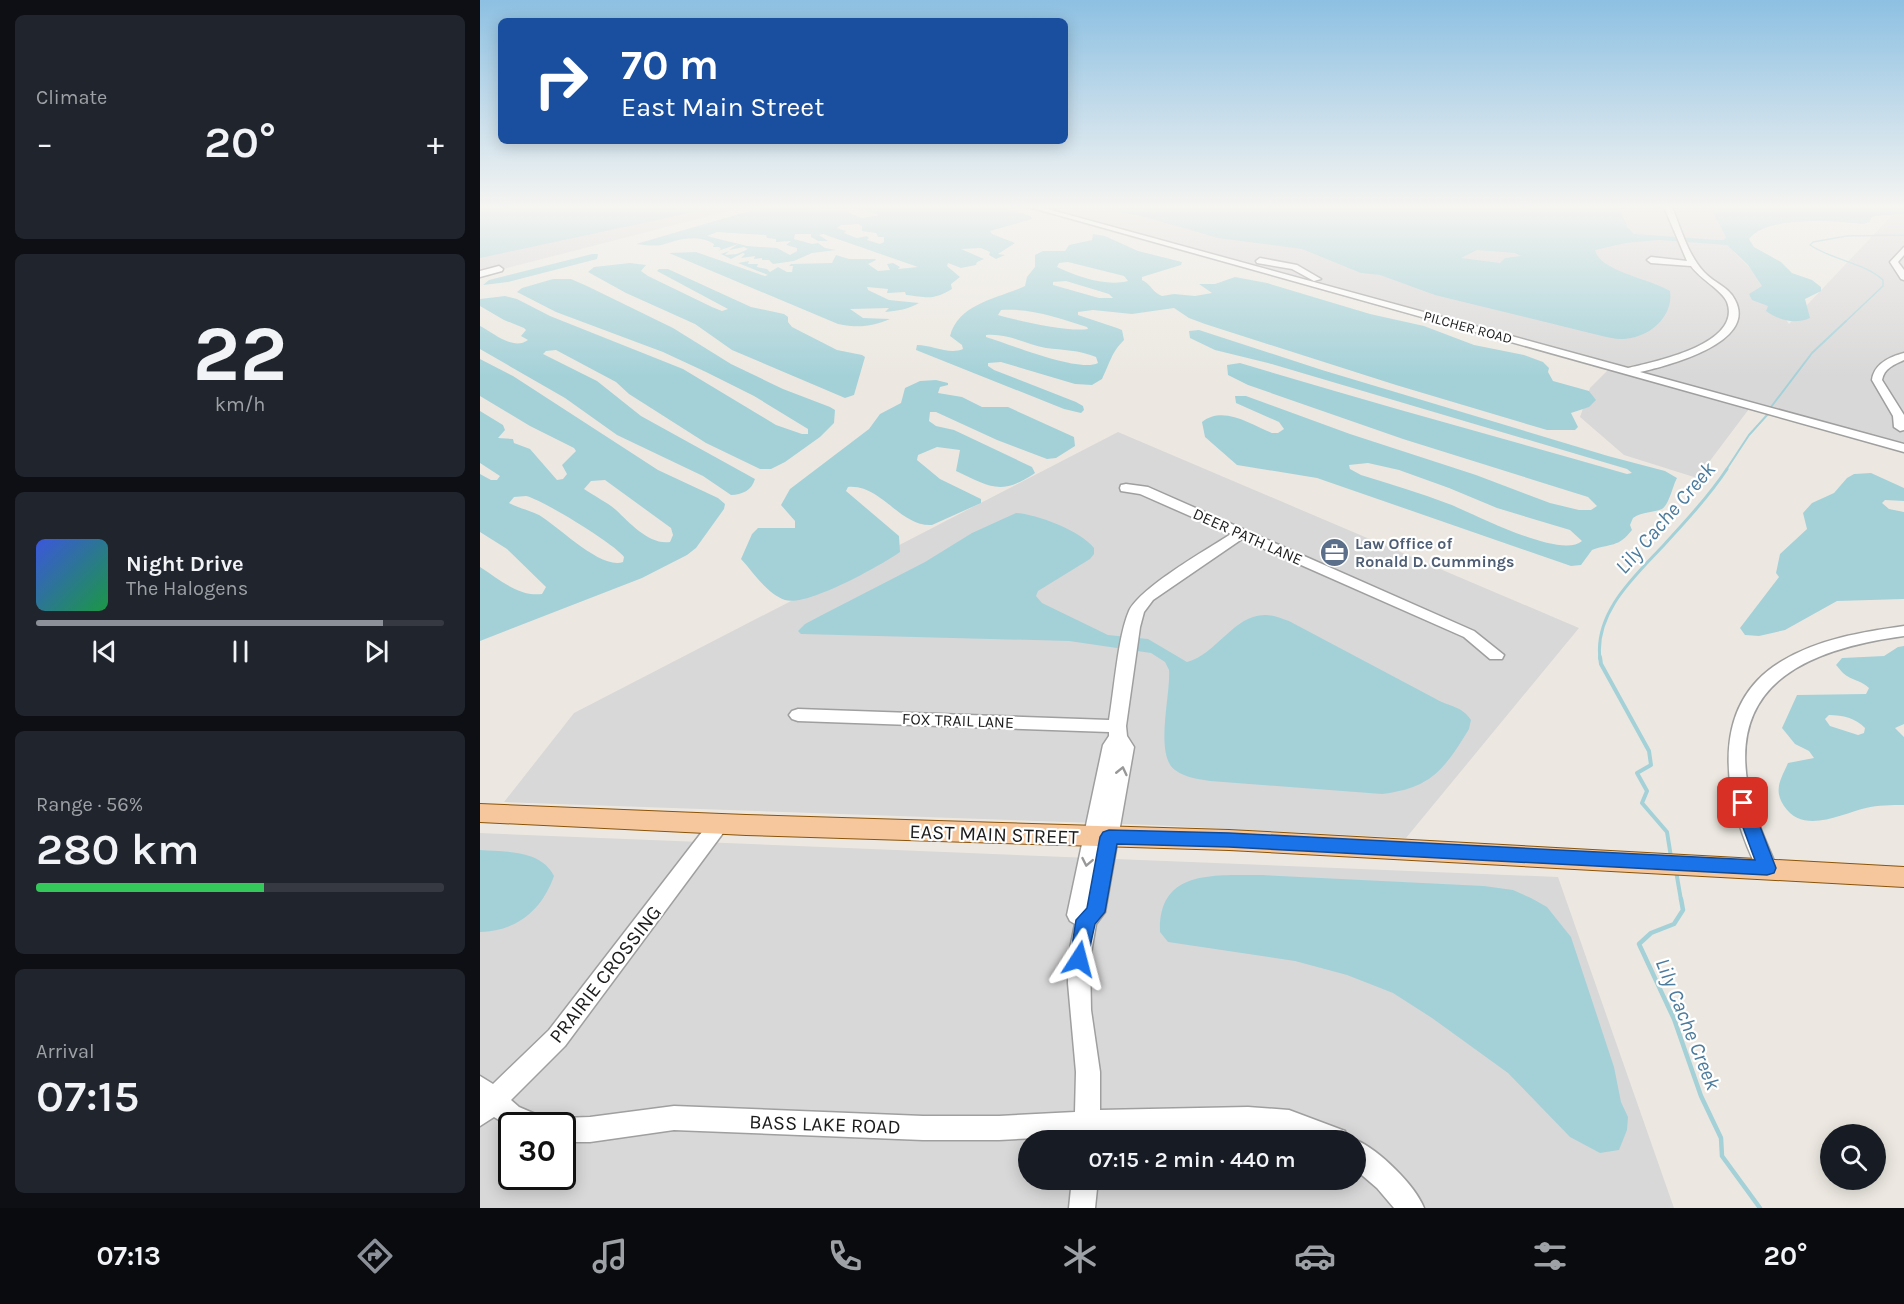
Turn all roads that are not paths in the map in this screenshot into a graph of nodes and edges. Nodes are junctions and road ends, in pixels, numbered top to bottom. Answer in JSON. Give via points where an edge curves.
{"nodes":[{"id":1,"x":1271,"y":263,"type":"edge"},
{"id":2,"x":1684,"y":263,"type":"edge"},
{"id":3,"x":1895,"y":263,"type":"edge"},
{"id":4,"x":1693,"y":264,"type":"joint"},
{"id":5,"x":499,"y":269,"type":"dead end"},
{"id":6,"x":480,"y":274,"type":"edge"},
{"id":7,"x":1904,"y":277,"type":"edge"},
{"id":8,"x":1904,"y":356,"type":"edge"},
{"id":9,"x":1658,"y":365,"type":"junction"},
{"id":10,"x":1628,"y":372,"type":"junction"},
{"id":11,"x":1650,"y":378,"type":"junction"},
{"id":12,"x":1899,"y":435,"type":"edge"},
{"id":13,"x":1126,"y":488,"type":"dead end"},
{"id":14,"x":1241,"y":533,"type":"junction"},
{"id":15,"x":1904,"y":631,"type":"edge"},
{"id":16,"x":1496,"y":655,"type":"dead end"},
{"id":17,"x":798,"y":715,"type":"dead end"},
{"id":18,"x":1117,"y":731,"type":"junction"},
{"id":19,"x":480,"y":813,"type":"edge"},
{"id":20,"x":719,"y":824,"type":"junction"},
{"id":21,"x":1100,"y":837,"type":"junction"},
{"id":22,"x":1767,"y":868,"type":"junction"},
{"id":23,"x":1904,"y":877,"type":"edge"},
{"id":24,"x":485,"y":1101,"type":"edge"},
{"id":25,"x":505,"y":1112,"type":"edge"},
{"id":26,"x":576,"y":1130,"type":"edge"},
{"id":27,"x":1044,"y":1130,"type":"edge"},
{"id":28,"x":1088,"y":1130,"type":"edge"},
{"id":29,"x":1099,"y":1130,"type":"edge"},
{"id":30,"x":1313,"y":1130,"type":"edge"},
{"id":31,"x":1366,"y":1162,"type":"edge"},
{"id":32,"x":1084,"y":1190,"type":"edge"},
{"id":33,"x":1082,"y":1208,"type":"edge"},
{"id":34,"x":1411,"y":1208,"type":"edge"}],
"edges":[{"from":1,"to":10,"type":"street","name":"PILCHER ROAD","via":[[1294,267],[1335,286],[1334,290]]},
{"from":2,"to":4,"type":"street"},
{"from":3,"to":7,"type":"street"},
{"from":4,"to":9,"type":"street","via":[[1730,299],[1734,311],[1731,324],[1707,348]]},
{"from":5,"to":6,"type":"street"},
{"from":8,"to":12,"type":"street","via":[[1885,364],[1879,378],[1903,412]]},
{"from":9,"to":10,"type":"street"},
{"from":9,"to":11,"type":"street"},
{"from":10,"to":11,"type":"street","name":"PILCHER ROAD"},
{"from":11,"to":12,"type":"street","name":"PILCHER ROAD"},
{"from":13,"to":14,"type":"street","name":"DEER PATH LANE","via":[[1143,490]]},
{"from":14,"to":16,"type":"street","name":"DEER PATH LANE","via":[[1469,633]]},
{"from":14,"to":18,"type":"street","via":[[1148,597],[1137,611]]},
{"from":15,"to":22,"type":"street","via":[[1841,640],[1803,656],[1772,677],[1748,709],[1739,735],[1737,773],[1746,817]]},
{"from":17,"to":18,"type":"street","name":"FOX TRAIL LANE"},
{"from":18,"to":21,"type":"street"},
{"from":19,"to":20,"type":"main road","name":"EAST MAIN STREET"},
{"from":20,"to":21,"type":"main road","name":"EAST MAIN STREET"},
{"from":20,"to":24,"type":"street","name":"PRAIRIE CROSSING","via":[[557,1038]]},
{"from":21,"to":22,"type":"main road","name":"EAST MAIN STREET"},
{"from":21,"to":28,"type":"street","via":[[1077,915],[1086,920],[1079,983],[1088,1071]]},
{"from":22,"to":23,"type":"main road","name":"EAST MAIN STREET"},
{"from":24,"to":25,"type":"street"},
{"from":26,"to":27,"type":"street","name":"BASS LAKE ROAD","via":[[674,1118]]},
{"from":29,"to":30,"type":"street","name":"BASS LAKE ROAD","via":[[1157,1119],[1271,1120]]},
{"from":31,"to":34,"type":"street"},
{"from":32,"to":33,"type":"street"}]}
